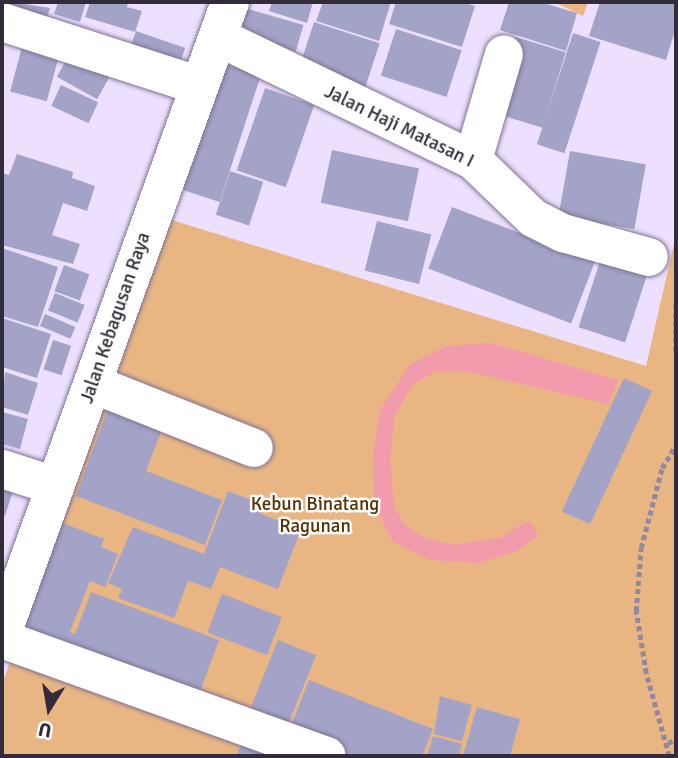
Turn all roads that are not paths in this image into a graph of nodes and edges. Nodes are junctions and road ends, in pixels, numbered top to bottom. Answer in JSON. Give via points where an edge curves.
{"nodes":[{"id":1,"x":224,"y":19,"type":"edge"},
{"id":2,"x":2,"y":22,"type":"edge"},
{"id":3,"x":504,"y":54,"type":"dead end"},
{"id":4,"x":197,"y":85,"type":"junction"},
{"id":5,"x":473,"y":160,"type":"junction"},
{"id":6,"x":649,"y":257,"type":"dead end"},
{"id":7,"x":93,"y":384,"type":"junction"},
{"id":8,"x":254,"y":448,"type":"dead end"},
{"id":9,"x":2,"y":469,"type":"edge"},
{"id":10,"x":55,"y":486,"type":"junction"},
{"id":11,"x":2,"y":634,"type":"edge"},
{"id":12,"x":2,"y":639,"type":"edge"},
{"id":13,"x":327,"y":756,"type":"edge"}],
"edges":[{"from":1,"to":4,"type":"street","name":"Jalan Kebagusan Raya"},
{"from":1,"to":5,"type":"street","name":"Jalan Haji Matasan I"},
{"from":2,"to":4,"type":"street"},
{"from":3,"to":5,"type":"street"},
{"from":4,"to":7,"type":"street","name":"Jalan Kebagusan Raya"},
{"from":5,"to":6,"type":"street","name":"Jalan Haji Matasan I","via":[[533,218],[581,240]]},
{"from":7,"to":8,"type":"street"},
{"from":7,"to":10,"type":"street","name":"Jalan Kebagusan Raya"},
{"from":9,"to":10,"type":"street"},
{"from":10,"to":11,"type":"street","name":"Jalan Kebagusan Raya"},
{"from":12,"to":13,"type":"street"}]}
